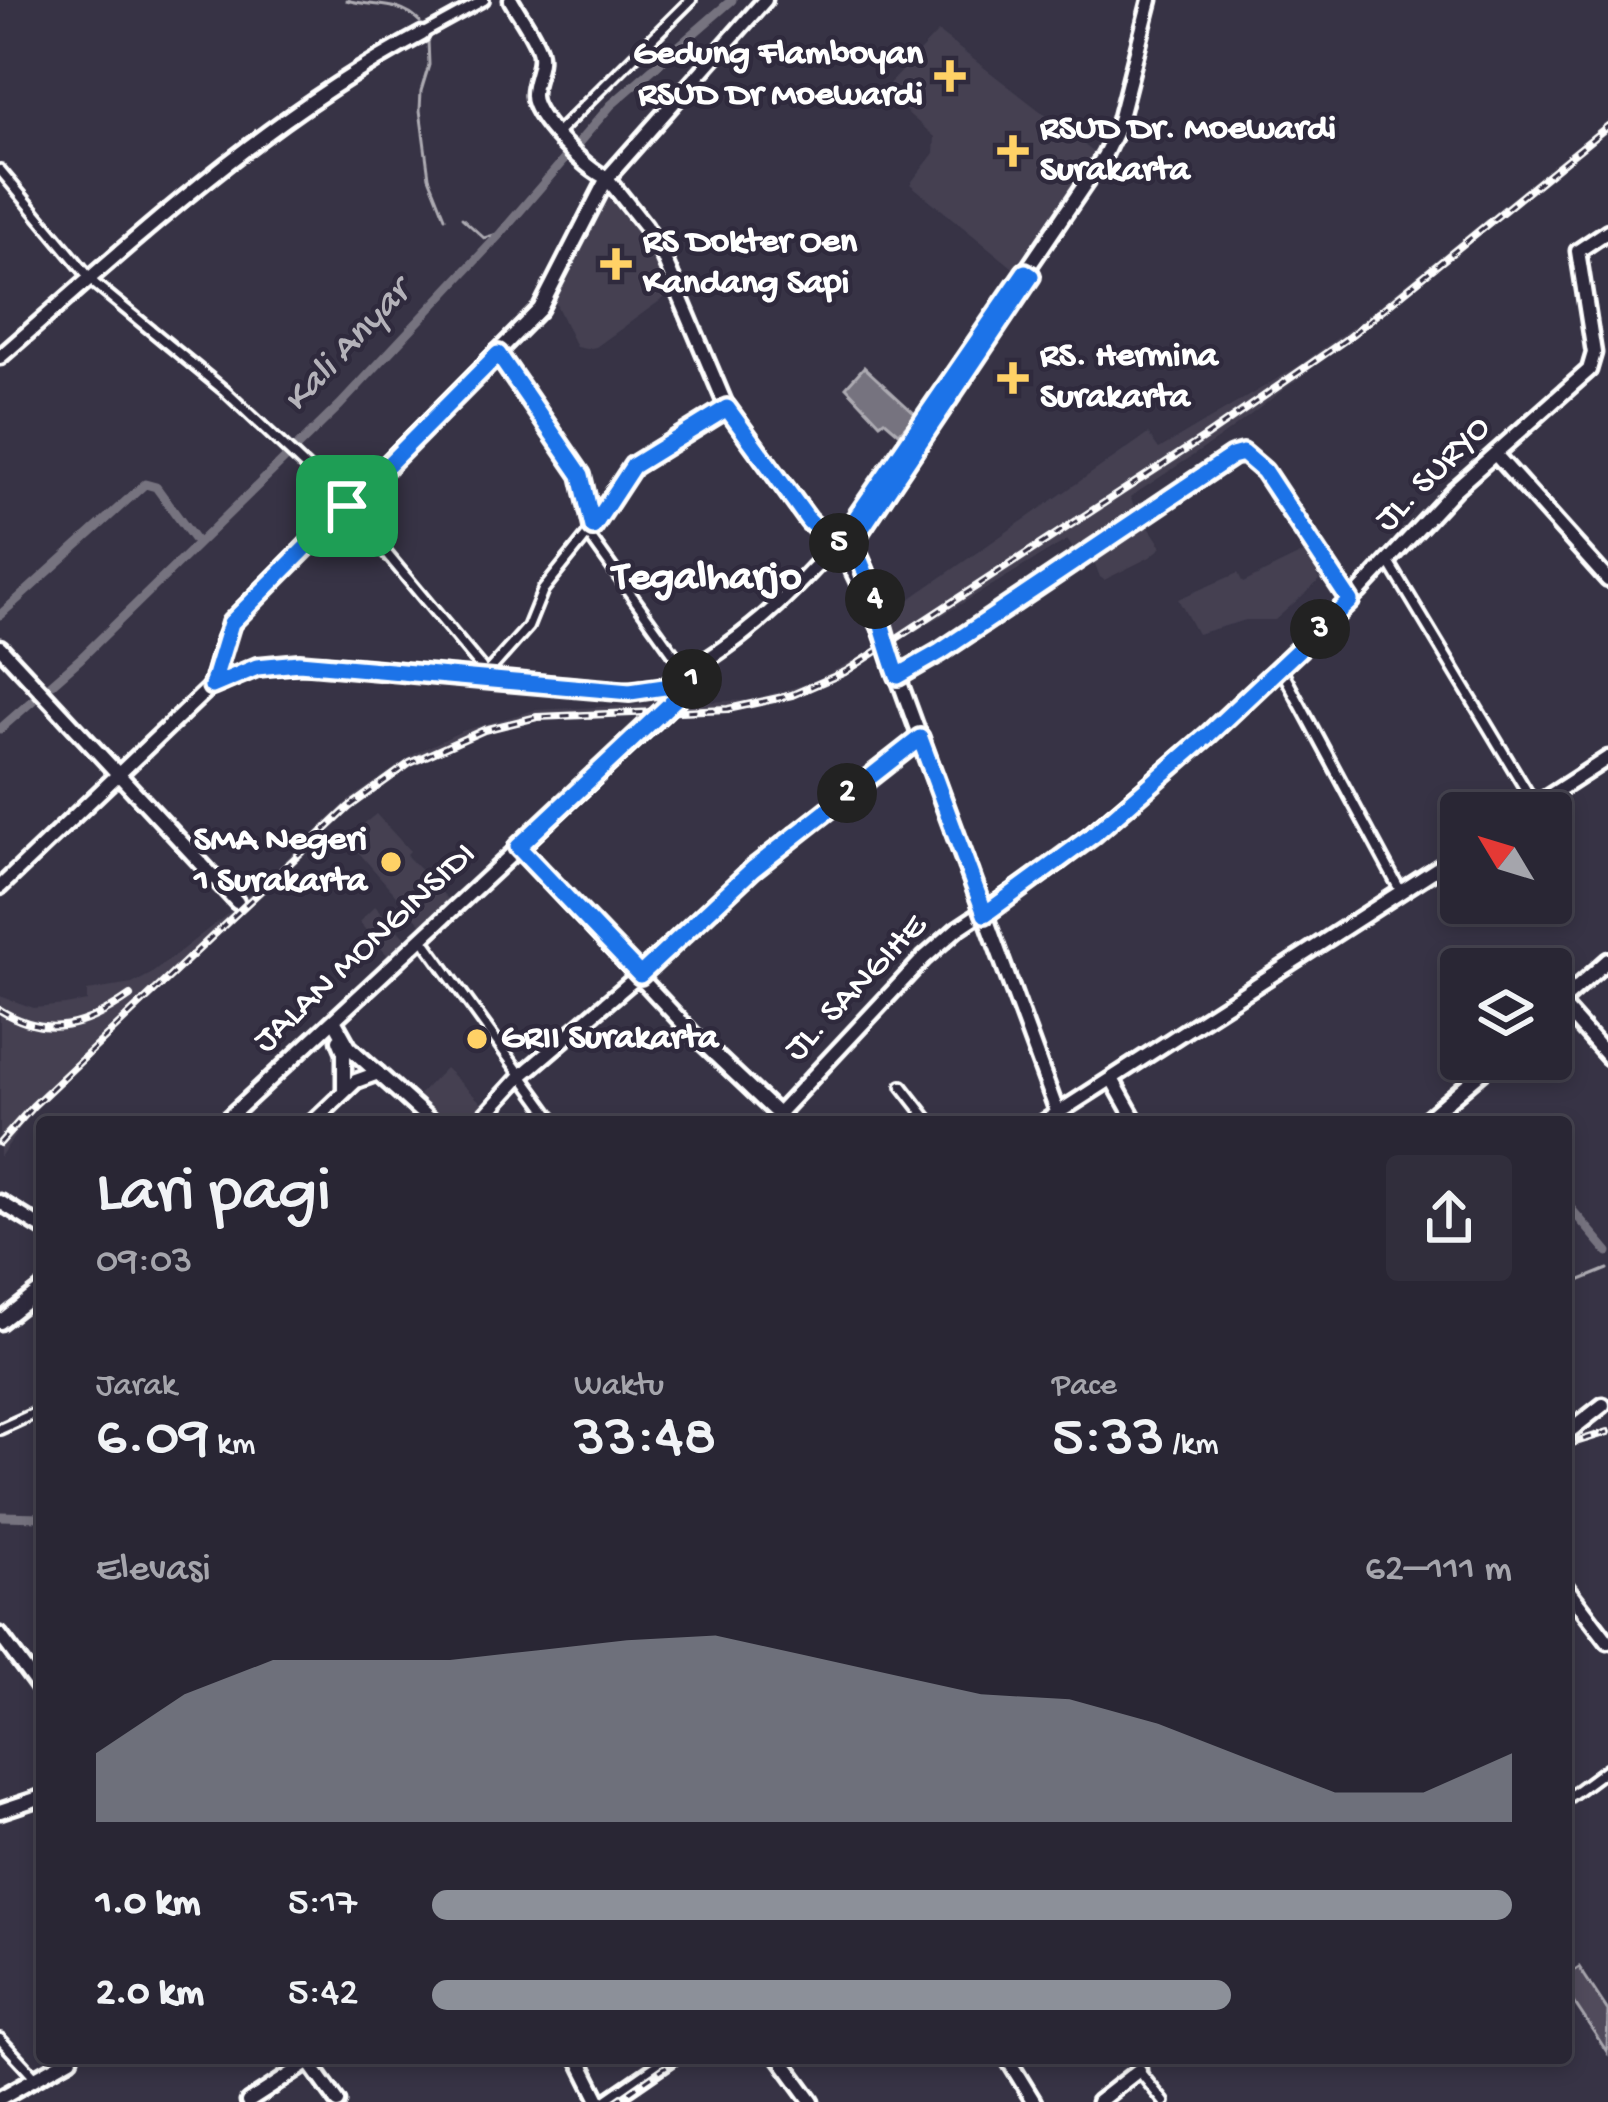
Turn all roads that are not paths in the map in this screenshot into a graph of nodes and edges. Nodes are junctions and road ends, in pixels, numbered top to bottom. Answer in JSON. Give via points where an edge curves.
{"nodes":[{"id":1,"x":484,"y":0,"type":"edge"},
{"id":2,"x":512,"y":0,"type":"edge"},
{"id":3,"x":691,"y":0,"type":"edge"},
{"id":4,"x":765,"y":0,"type":"edge"},
{"id":5,"x":1153,"y":0,"type":"edge"},
{"id":6,"x":422,"y":34,"type":"joint"},
{"id":7,"x":558,"y":132,"type":"junction"},
{"id":8,"x":0,"y":170,"type":"edge"},
{"id":9,"x":603,"y":175,"type":"junction"},
{"id":10,"x":1608,"y":231,"type":"edge"},
{"id":11,"x":90,"y":279,"type":"junction"},
{"id":12,"x":498,"y":354,"type":"junction"},
{"id":13,"x":0,"y":357,"type":"edge"},
{"id":14,"x":727,"y":408,"type":"junction"},
{"id":15,"x":1495,"y":454,"type":"junction"},
{"id":16,"x":347,"y":506,"type":"junction"},
{"id":17,"x":591,"y":531,"type":"junction"},
{"id":18,"x":844,"y":544,"type":"junction"},
{"id":19,"x":1389,"y":562,"type":"junction"},
{"id":20,"x":1608,"y":580,"type":"edge"},
{"id":21,"x":1350,"y":601,"type":"junction"},
{"id":22,"x":0,"y":647,"type":"edge"},
{"id":23,"x":1280,"y":667,"type":"junction"},
{"id":24,"x":697,"y":672,"type":"junction"},
{"id":25,"x":899,"y":675,"type":"junction"},
{"id":26,"x":485,"y":677,"type":"junction"},
{"id":27,"x":212,"y":686,"type":"junction"},
{"id":28,"x":920,"y":738,"type":"junction"},
{"id":29,"x":139,"y":754,"type":"junction"},
{"id":30,"x":1608,"y":758,"type":"edge"},
{"id":31,"x":104,"y":760,"type":"junction"},
{"id":32,"x":117,"y":774,"type":"junction"},
{"id":33,"x":1520,"y":792,"type":"edge"},
{"id":34,"x":1555,"y":792,"type":"edge"},
{"id":35,"x":518,"y":847,"type":"junction"},
{"id":36,"x":1440,"y":867,"type":"edge"},
{"id":37,"x":0,"y":887,"type":"edge"},
{"id":38,"x":1401,"y":892,"type":"junction"},
{"id":39,"x":237,"y":902,"type":"dead end"},
{"id":40,"x":985,"y":914,"type":"junction"},
{"id":41,"x":422,"y":938,"type":"junction"},
{"id":42,"x":1608,"y":960,"type":"edge"},
{"id":43,"x":640,"y":975,"type":"junction"},
{"id":44,"x":1572,"y":993,"type":"edge"},
{"id":45,"x":1572,"y":1022,"type":"edge"},
{"id":46,"x":333,"y":1024,"type":"junction"},
{"id":47,"x":346,"y":1048,"type":"junction"},
{"id":48,"x":1608,"y":1057,"type":"edge"},
{"id":49,"x":378,"y":1073,"type":"junction"},
{"id":50,"x":522,"y":1075,"type":"junction"},
{"id":51,"x":1112,"y":1079,"type":"junction"},
{"id":52,"x":1472,"y":1080,"type":"edge"},
{"id":53,"x":902,"y":1085,"type":"dead end"},
{"id":54,"x":344,"y":1091,"type":"junction"},
{"id":55,"x":231,"y":1116,"type":"edge"},
{"id":56,"x":319,"y":1116,"type":"edge"},
{"id":57,"x":425,"y":1116,"type":"edge"},
{"id":58,"x":484,"y":1116,"type":"edge"},
{"id":59,"x":551,"y":1116,"type":"edge"},
{"id":60,"x":780,"y":1116,"type":"edge"},
{"id":61,"x":784,"y":1116,"type":"edge"},
{"id":62,"x":925,"y":1116,"type":"edge"},
{"id":63,"x":1058,"y":1116,"type":"edge"},
{"id":64,"x":1062,"y":1116,"type":"edge"},
{"id":65,"x":1133,"y":1116,"type":"edge"},
{"id":66,"x":1430,"y":1116,"type":"edge"},
{"id":67,"x":0,"y":1200,"type":"edge"},
{"id":68,"x":36,"y":1221,"type":"edge"},
{"id":69,"x":36,"y":1294,"type":"edge"},
{"id":70,"x":0,"y":1322,"type":"edge"},
{"id":71,"x":1606,"y":1403,"type":"edge"},
{"id":72,"x":36,"y":1413,"type":"edge"},
{"id":73,"x":0,"y":1429,"type":"edge"},
{"id":74,"x":1572,"y":1429,"type":"edge"},
{"id":75,"x":1572,"y":1595,"type":"edge"},
{"id":76,"x":0,"y":1635,"type":"edge"},
{"id":77,"x":1608,"y":1642,"type":"edge"},
{"id":78,"x":36,"y":1684,"type":"edge"},
{"id":79,"x":1608,"y":1768,"type":"edge"},
{"id":80,"x":1572,"y":1795,"type":"edge"},
{"id":81,"x":36,"y":1799,"type":"edge"},
{"id":82,"x":0,"y":1810,"type":"edge"},
{"id":83,"x":0,"y":2039,"type":"edge"},
{"id":84,"x":60,"y":2064,"type":"edge"},
{"id":85,"x":305,"y":2064,"type":"edge"},
{"id":86,"x":314,"y":2064,"type":"edge"},
{"id":87,"x":581,"y":2064,"type":"edge"},
{"id":88,"x":662,"y":2064,"type":"edge"},
{"id":89,"x":784,"y":2064,"type":"edge"},
{"id":90,"x":1015,"y":2064,"type":"edge"},
{"id":91,"x":1138,"y":2069,"type":"joint"},
{"id":92,"x":36,"y":2078,"type":"junction"},
{"id":93,"x":0,"y":2098,"type":"edge"},
{"id":94,"x":248,"y":2102,"type":"edge"},
{"id":95,"x":338,"y":2102,"type":"edge"},
{"id":96,"x":603,"y":2102,"type":"edge"},
{"id":97,"x":812,"y":2102,"type":"edge"},
{"id":98,"x":1037,"y":2102,"type":"edge"},
{"id":99,"x":1098,"y":2102,"type":"edge"},
{"id":100,"x":1164,"y":2102,"type":"edge"}],
"edges":[{"from":1,"to":6,"type":"street"},
{"from":2,"to":7,"type":"main road","via":[[540,51],[533,99]]},
{"from":3,"to":7,"type":"street"},
{"from":4,"to":9,"type":"main road"},
{"from":5,"to":18,"type":"main road","via":[[1112,159]]},
{"from":6,"to":11,"type":"main road","via":[[314,96]]},
{"from":7,"to":9,"type":"main road"},
{"from":8,"to":11,"type":"street"},
{"from":9,"to":12,"type":"main road","via":[[550,296]]},
{"from":9,"to":14,"type":"main road","via":[[662,254]]},
{"from":10,"to":15,"type":"main road","name":"JL. SURYO","via":[[1579,251],[1592,365]]},
{"from":11,"to":13,"type":"main road"},
{"from":11,"to":16,"type":"street"},
{"from":12,"to":16,"type":"main road"},
{"from":12,"to":17,"type":"street","via":[[581,475]]},
{"from":14,"to":17,"type":"street","via":[[633,466]]},
{"from":14,"to":18,"type":"main road","via":[[809,521]]},
{"from":15,"to":19,"type":"main road","name":"JL. SURYO"},
{"from":15,"to":20,"type":"main road"},
{"from":16,"to":26,"type":"street"},
{"from":16,"to":27,"type":"main road","via":[[231,623]]},
{"from":17,"to":24,"type":"street"},
{"from":17,"to":26,"type":"street"},
{"from":18,"to":24,"type":"main road"},
{"from":18,"to":25,"type":"main road"},
{"from":19,"to":21,"type":"main road","name":"JL. SURYO"},
{"from":19,"to":33,"type":"street"},
{"from":21,"to":23,"type":"main road","name":"JL. SURYO"},
{"from":21,"to":25,"type":"street","via":[[1264,471],[1247,454],[1232,456]]},
{"from":22,"to":31,"type":"main road"},
{"from":23,"to":38,"type":"street"},
{"from":23,"to":40,"type":"main road","name":"JL. SURYO","via":[[1093,835]]},
{"from":24,"to":26,"type":"main road","via":[[663,687],[621,691]]},
{"from":24,"to":35,"type":"main road","name":"JALAN MONGINSIDI","bridge":true},
{"from":25,"to":28,"type":"main road"},
{"from":26,"to":27,"type":"main road","via":[[299,663],[257,667]]},
{"from":27,"to":29,"type":"main road"},
{"from":28,"to":40,"type":"main road"},
{"from":28,"to":43,"type":"main road","via":[[753,869]]},
{"from":29,"to":31,"type":"main road"},
{"from":29,"to":32,"type":"main road"},
{"from":30,"to":34,"type":"main road"},
{"from":31,"to":32,"type":"main road"},
{"from":32,"to":37,"type":"main road"},
{"from":32,"to":39,"type":"main road"},
{"from":35,"to":41,"type":"main road","name":"JALAN MONGINSIDI"},
{"from":35,"to":43,"type":"main road"},
{"from":36,"to":38,"type":"main road"},
{"from":38,"to":51,"type":"main road"},
{"from":40,"to":61,"type":"main road","name":"JL. SANGIHE","via":[[923,958]]},
{"from":40,"to":63,"type":"main road"},
{"from":41,"to":46,"type":"main road","name":"JALAN MONGINSIDI"},
{"from":41,"to":50,"type":"street"},
{"from":42,"to":44,"type":"main road"},
{"from":43,"to":50,"type":"main road"},
{"from":43,"to":60,"type":"main road"},
{"from":45,"to":48,"type":"main road"},
{"from":46,"to":47,"type":"main road"},
{"from":46,"to":55,"type":"main road","name":"JALAN MONGINSIDI"},
{"from":47,"to":49,"type":"main road"},
{"from":47,"to":54,"type":"main road"},
{"from":49,"to":54,"type":"main road"},
{"from":49,"to":57,"type":"main road"},
{"from":50,"to":58,"type":"main road"},
{"from":50,"to":59,"type":"street"},
{"from":51,"to":64,"type":"main road"},
{"from":51,"to":65,"type":"main road"},
{"from":52,"to":66,"type":"main road"},
{"from":53,"to":62,"type":"street"},
{"from":54,"to":56,"type":"main road"},
{"from":67,"to":68,"type":"main road"},
{"from":69,"to":70,"type":"main road"},
{"from":71,"to":74,"type":"main road"},
{"from":72,"to":73,"type":"street"},
{"from":75,"to":77,"type":"main road"},
{"from":76,"to":78,"type":"main road"},
{"from":79,"to":80,"type":"street"},
{"from":81,"to":82,"type":"main road"},
{"from":83,"to":92,"type":"street"},
{"from":84,"to":92,"type":"main road"},
{"from":85,"to":94,"type":"main road"},
{"from":86,"to":95,"type":"main road"},
{"from":87,"to":96,"type":"main road"},
{"from":88,"to":96,"type":"main road"},
{"from":89,"to":97,"type":"main road"},
{"from":90,"to":98,"type":"main road"},
{"from":91,"to":99,"type":"main road"},
{"from":91,"to":100,"type":"street"},
{"from":92,"to":93,"type":"main road"}]}
